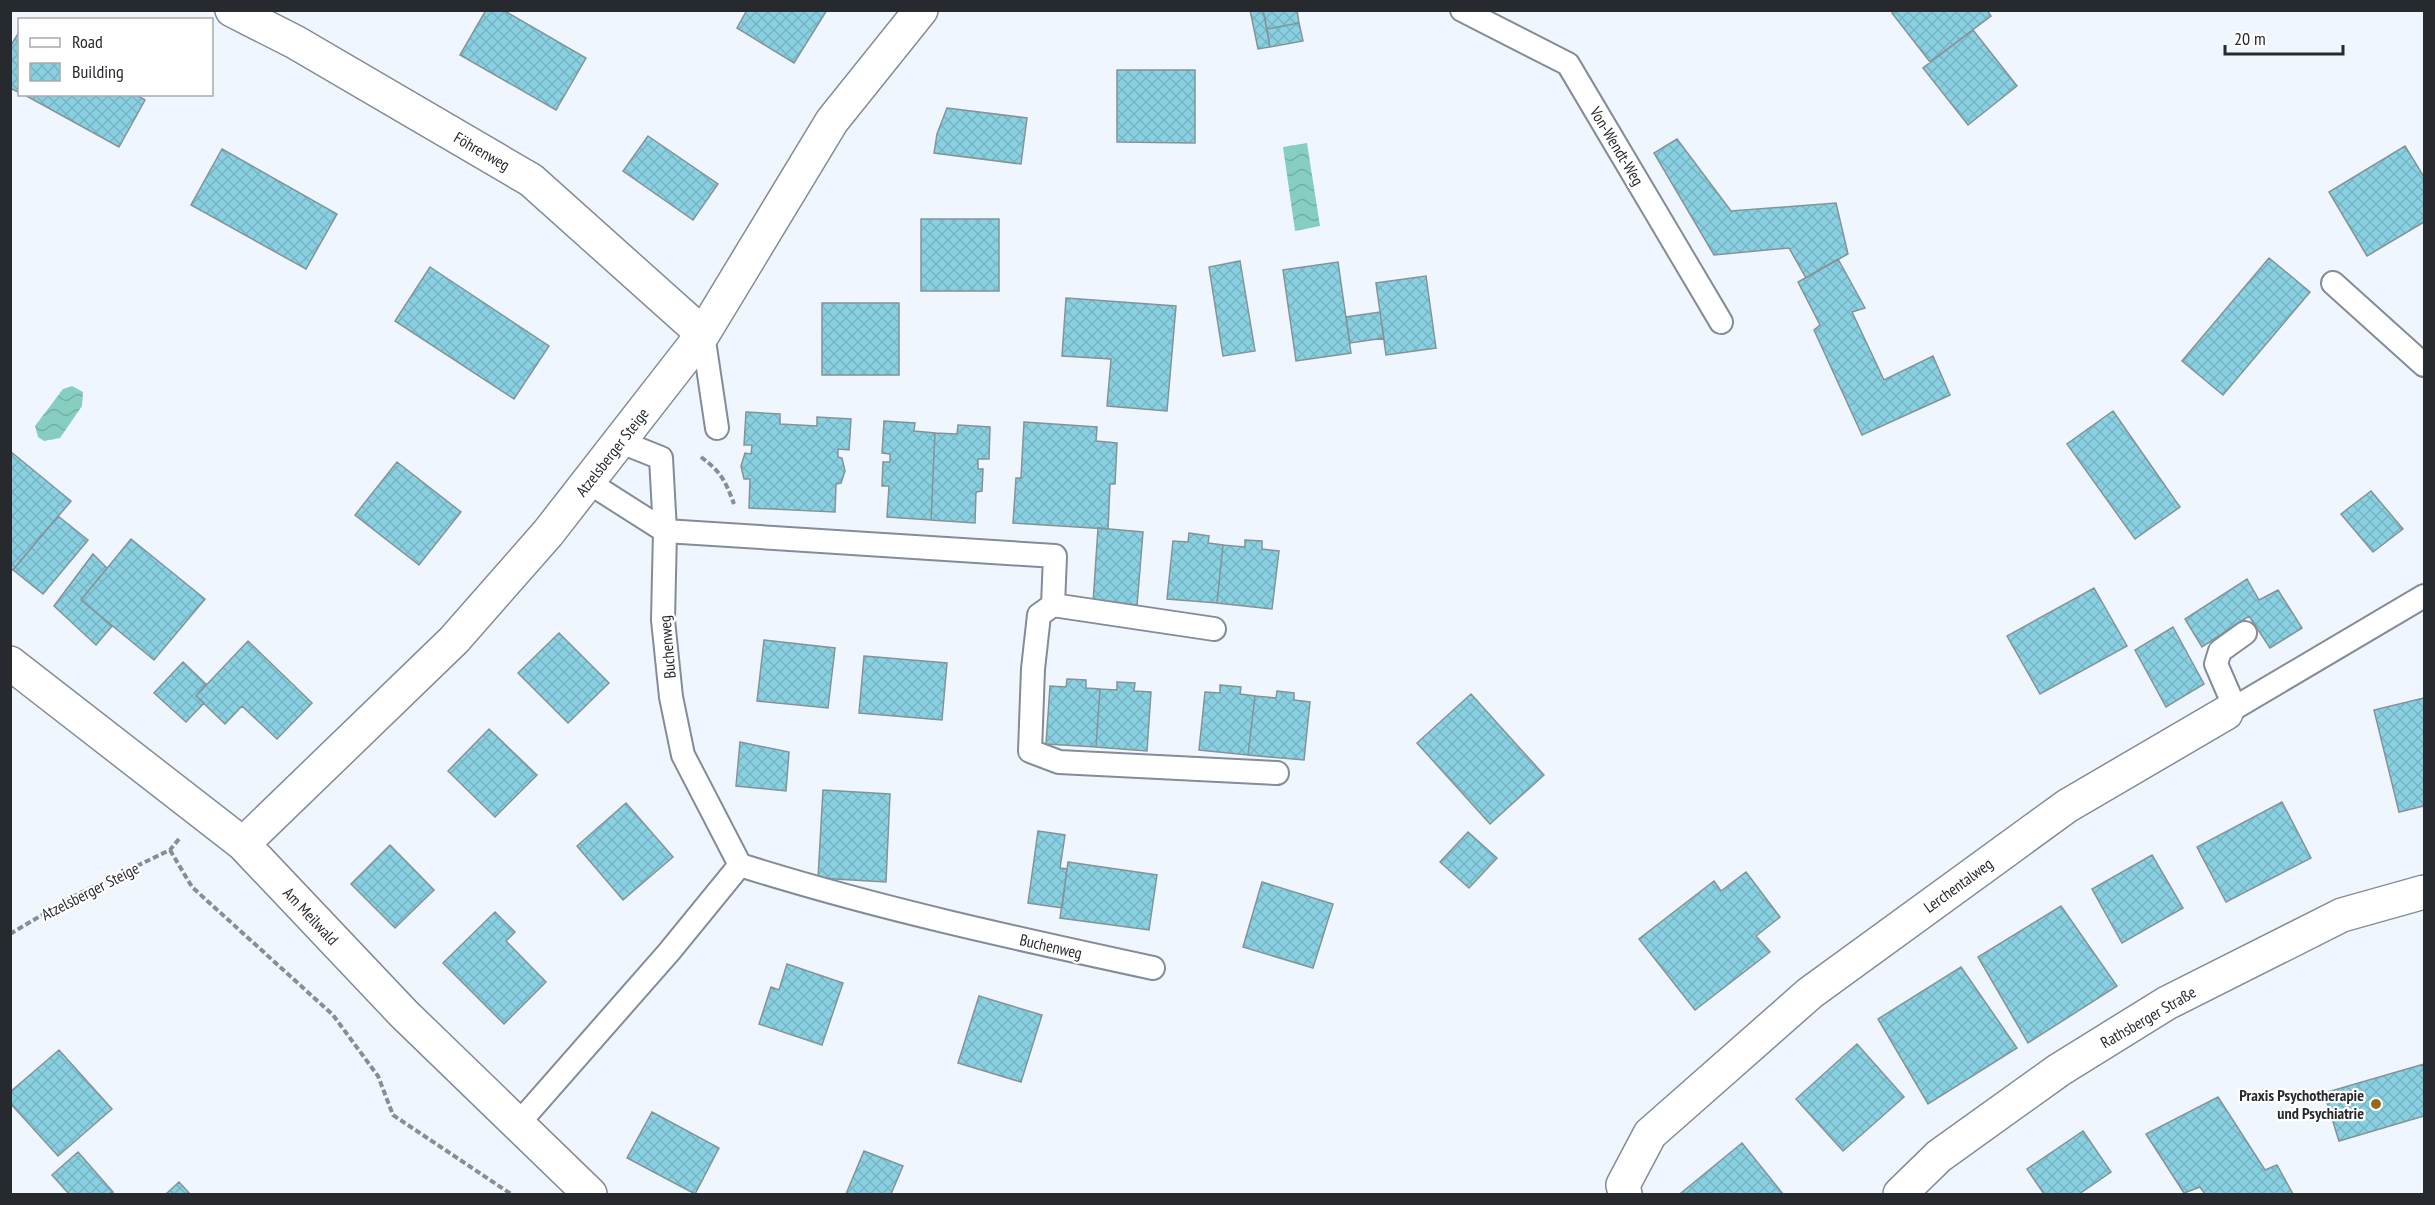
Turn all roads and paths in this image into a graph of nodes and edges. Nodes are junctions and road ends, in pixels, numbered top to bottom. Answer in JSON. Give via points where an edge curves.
{"nodes":[{"id":1,"x":232,"y":10,"type":"edge"},
{"id":2,"x":921,"y":10,"type":"edge"},
{"id":3,"x":1466,"y":12,"type":"edge"},
{"id":4,"x":2333,"y":283,"type":"dead end"},
{"id":5,"x":1721,"y":322,"type":"dead end"},
{"id":6,"x":703,"y":333,"type":"junction"},
{"id":7,"x":2424,"y":365,"type":"edge"},
{"id":8,"x":717,"y":428,"type":"dead end"},
{"id":9,"x":621,"y":442,"type":"junction"},
{"id":10,"x":588,"y":482,"type":"junction"},
{"id":11,"x":665,"y":531,"type":"junction"},
{"id":12,"x":2424,"y":596,"type":"edge"},
{"id":13,"x":1053,"y":605,"type":"junction"},
{"id":14,"x":1214,"y":629,"type":"dead end"},
{"id":15,"x":2245,"y":633,"type":"dead end"},
{"id":16,"x":10,"y":663,"type":"edge"},
{"id":17,"x":2230,"y":710,"type":"junction"},
{"id":18,"x":1277,"y":773,"type":"dead end"},
{"id":19,"x":243,"y":844,"type":"junction"},
{"id":20,"x":740,"y":865,"type":"junction"},
{"id":21,"x":2424,"y":892,"type":"edge"},
{"id":22,"x":10,"y":934,"type":"edge"},
{"id":23,"x":1153,"y":969,"type":"dead end"},
{"id":24,"x":518,"y":1124,"type":"junction"},
{"id":25,"x":511,"y":1194,"type":"edge"},
{"id":26,"x":590,"y":1194,"type":"edge"},
{"id":27,"x":1625,"y":1194,"type":"edge"},
{"id":28,"x":1900,"y":1194,"type":"edge"}],
"edges":[{"from":1,"to":6,"type":"street","name":"Föhrenweg","via":[[295,42],[531,180]]},
{"from":2,"to":6,"type":"street","name":"Atzelsberger Steige","via":[[832,120]]},
{"from":3,"to":5,"type":"lane","name":"Von-Wendt-Weg","via":[[1568,64]]},
{"from":4,"to":7,"type":"lane"},
{"from":6,"to":8,"type":"lane"},
{"from":6,"to":9,"type":"street","name":"Atzelsberger Steige"},
{"from":9,"to":10,"type":"street","name":"Atzelsberger Steige"},
{"from":9,"to":11,"type":"lane","name":"Buchenweg","via":[[661,458]]},
{"from":10,"to":11,"type":"lane"},
{"from":10,"to":19,"type":"street","name":"Atzelsberger Steige","via":[[454,640]]},
{"from":11,"to":13,"type":"lane","via":[[1055,556]]},
{"from":11,"to":20,"type":"lane","name":"Buchenweg","via":[[663,621],[671,698],[683,756]]},
{"from":12,"to":17,"type":"lane","name":"Lerchentalweg"},
{"from":13,"to":14,"type":"lane"},
{"from":13,"to":18,"type":"lane","via":[[1039,615],[1030,751],[1059,762]]},
{"from":15,"to":17,"type":"lane","via":[[2220,651],[2216,664]]},
{"from":16,"to":19,"type":"street","name":"Am Meilwald"},
{"from":17,"to":27,"type":"street","name":"Lerchentalweg","via":[[2067,806],[1810,993],[1650,1134],[1623,1185]]},
{"from":19,"to":24,"type":"street","name":"Am Meilwald","via":[[404,1014]]},
{"from":20,"to":23,"type":"lane","name":"Buchenweg","via":[[963,926]]},
{"from":20,"to":24,"type":"lane"},
{"from":21,"to":28,"type":"street","name":"Rathsberger Straße","via":[[2342,915],[2167,1003],[2060,1070],[1949,1149]]},
{"from":22,"to":25,"type":"path","name":"Atzelsberger Steige","via":[[74,896],[170,850],[192,887],[333,1016],[378,1076],[393,1115]]},
{"from":24,"to":26,"type":"street","name":"Am Meilwald"}]}
